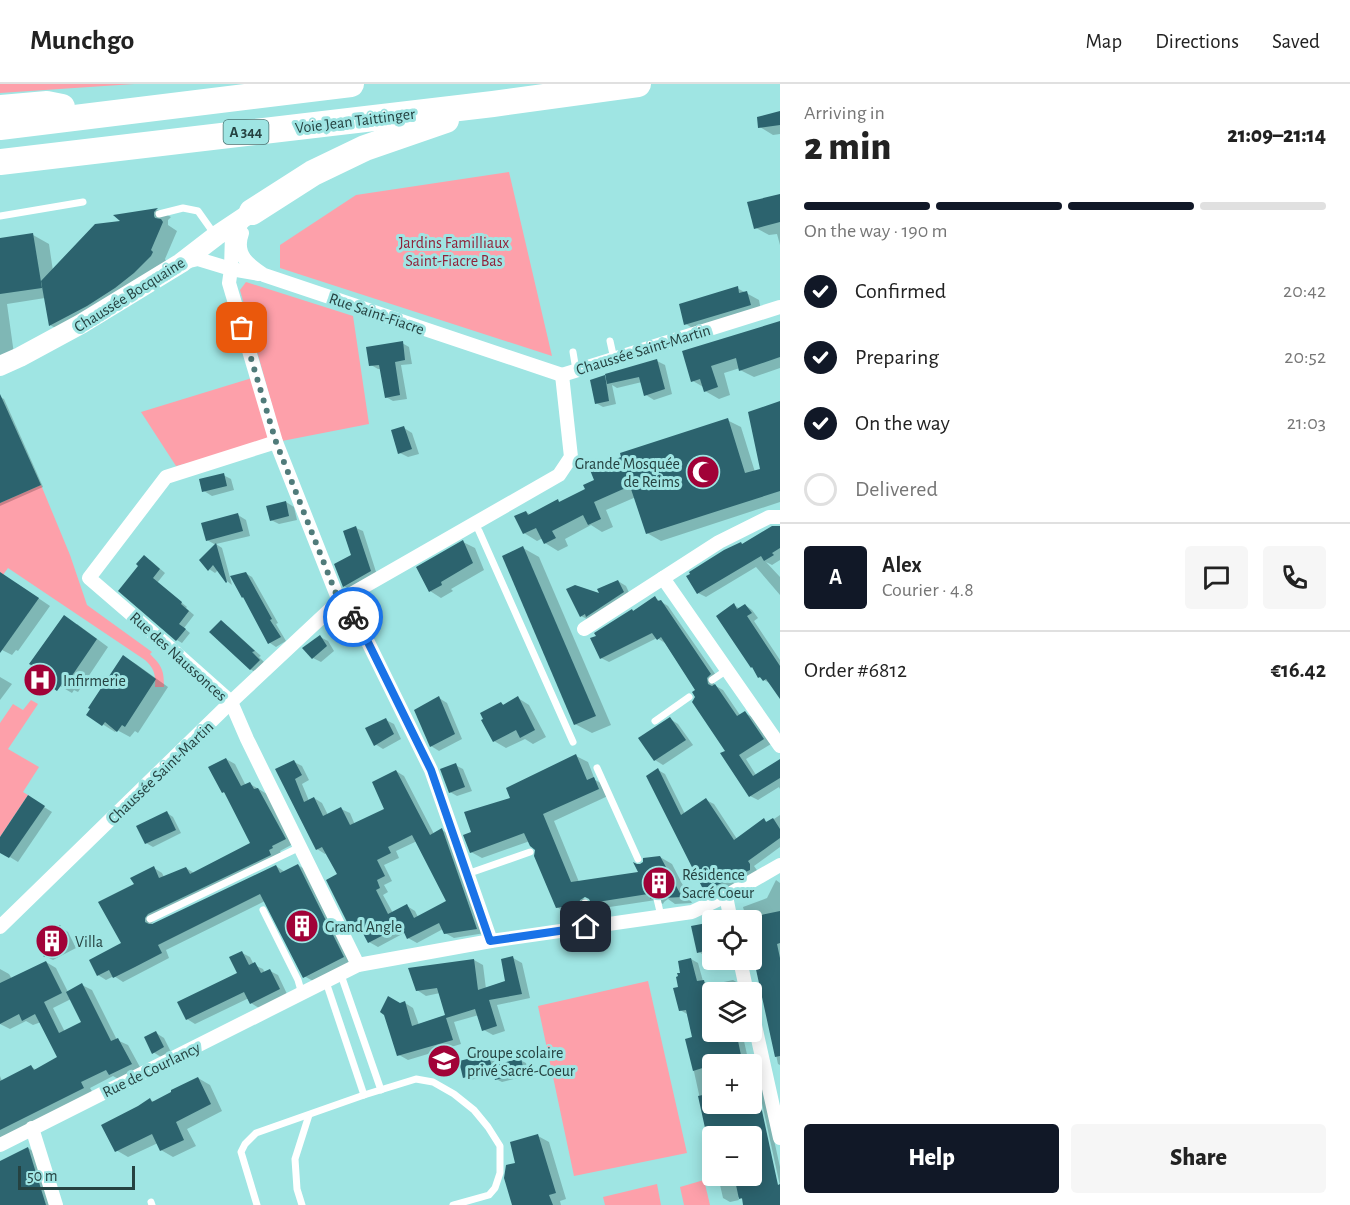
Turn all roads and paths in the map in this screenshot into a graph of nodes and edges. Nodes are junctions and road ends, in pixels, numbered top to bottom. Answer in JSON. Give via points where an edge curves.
{"nodes":[{"id":1,"x":351,"y":84,"type":"edge"},
{"id":2,"x":638,"y":84,"type":"edge"},
{"id":3,"x":493,"y":104,"type":"junction"},
{"id":4,"x":0,"y":108,"type":"edge"},
{"id":5,"x":102,"y":114,"type":"junction"},
{"id":6,"x":0,"y":127,"type":"edge"},
{"id":7,"x":0,"y":162,"type":"edge"},
{"id":8,"x":83,"y":202,"type":"dead end"},
{"id":9,"x":252,"y":212,"type":"junction"},
{"id":10,"x":159,"y":214,"type":"dead end"},
{"id":11,"x":0,"y":216,"type":"edge"},
{"id":12,"x":216,"y":236,"type":"junction"},
{"id":13,"x":181,"y":263,"type":"junction"},
{"id":14,"x":231,"y":268,"type":"junction"},
{"id":15,"x":264,"y":275,"type":"junction"},
{"id":16,"x":780,"y":307,"type":"edge"},
{"id":17,"x":610,"y":341,"type":"dead end"},
{"id":18,"x":573,"y":352,"type":"dead end"},
{"id":19,"x":614,"y":359,"type":"junction"},
{"id":20,"x":0,"y":366,"type":"edge"},
{"id":21,"x":576,"y":370,"type":"junction"},
{"id":22,"x":562,"y":375,"type":"junction"},
{"id":23,"x":276,"y":442,"type":"junction"},
{"id":24,"x":780,"y":517,"type":"edge"},
{"id":25,"x":474,"y":523,"type":"junction"},
{"id":26,"x":663,"y":578,"type":"junction"},
{"id":27,"x":339,"y":601,"type":"junction"},
{"id":28,"x":584,"y":629,"type":"dead end"},
{"id":29,"x":727,"y":670,"type":"junction"},
{"id":30,"x":712,"y":680,"type":"dead end"},
{"id":31,"x":689,"y":697,"type":"dead end"},
{"id":32,"x":231,"y":702,"type":"junction"},
{"id":33,"x":655,"y":721,"type":"dead end"},
{"id":34,"x":573,"y":742,"type":"dead end"},
{"id":35,"x":780,"y":746,"type":"edge"},
{"id":36,"x":597,"y":768,"type":"dead end"},
{"id":37,"x":300,"y":847,"type":"junction"},
{"id":38,"x":530,"y":852,"type":"dead end"},
{"id":39,"x":638,"y":859,"type":"dead end"},
{"id":40,"x":780,"y":865,"type":"edge"},
{"id":41,"x":467,"y":874,"type":"junction"},
{"id":42,"x":726,"y":896,"type":"junction"},
{"id":43,"x":657,"y":899,"type":"dead end"},
{"id":44,"x":585,"y":903,"type":"dead end"},
{"id":45,"x":263,"y":910,"type":"dead end"},
{"id":46,"x":729,"y":910,"type":"edge"},
{"id":47,"x":661,"y":916,"type":"junction"},
{"id":48,"x":150,"y":919,"type":"dead end"},
{"id":49,"x":0,"y":927,"type":"edge"},
{"id":50,"x":586,"y":927,"type":"junction"},
{"id":51,"x":490,"y":941,"type":"junction"},
{"id":52,"x":358,"y":966,"type":"junction"},
{"id":53,"x":341,"y":975,"type":"junction"},
{"id":54,"x":327,"y":982,"type":"junction"},
{"id":55,"x":302,"y":994,"type":"junction"},
{"id":56,"x":759,"y":1042,"type":"edge"},
{"id":57,"x":381,"y":1090,"type":"junction"},
{"id":58,"x":364,"y":1095,"type":"junction"},
{"id":59,"x":309,"y":1114,"type":"junction"},
{"id":60,"x":32,"y":1128,"type":"junction"},
{"id":61,"x":780,"y":1138,"type":"edge"},
{"id":62,"x":0,"y":1144,"type":"edge"},
{"id":63,"x":56,"y":1205,"type":"edge"},
{"id":64,"x":257,"y":1205,"type":"edge"},
{"id":65,"x":302,"y":1205,"type":"edge"},
{"id":66,"x":453,"y":1205,"type":"edge"}],
"edges":[{"from":1,"to":5,"type":"highway","number":"A 344"},
{"from":2,"to":3,"type":"highway","name":"Voie Jean Taittinger","number":"A 344"},
{"from":3,"to":7,"type":"highway","name":"Voie Jean Taittinger","number":"A 344"},
{"from":3,"to":9,"type":"highway","via":[[365,148],[313,173]]},
{"from":4,"to":5,"type":"highway","via":[[47,104]]},
{"from":5,"to":6,"type":"highway","number":"A 344"},
{"from":8,"to":11,"type":"lane"},
{"from":9,"to":12,"type":"main road","name":"Chaussée Bocquaine"},
{"from":9,"to":14,"type":"street","via":[[232,234]]},
{"from":9,"to":15,"type":"street","name":"Rue Saint-Fiacre","via":[[240,237],[241,256]]},
{"from":10,"to":12,"type":"lane","via":[[183,208],[198,211]]},
{"from":12,"to":13,"type":"main road","name":"Chaussée Bocquaine"},
{"from":12,"to":14,"type":"street"},
{"from":13,"to":14,"type":"street","via":[[198,260]]},
{"from":13,"to":20,"type":"main road","name":"Chaussée Bocquaine","via":[[81,324]]},
{"from":14,"to":15,"type":"street"},
{"from":14,"to":23,"type":"street","via":[[229,283]]},
{"from":15,"to":22,"type":"street","name":"Rue Saint-Fiacre"},
{"from":16,"to":19,"type":"street","name":"Chaussée Saint-Martin"},
{"from":17,"to":19,"type":"lane"},
{"from":18,"to":21,"type":"lane"},
{"from":19,"to":21,"type":"street","name":"Chaussée Saint-Martin"},
{"from":21,"to":22,"type":"street","name":"Chaussée Saint-Martin"},
{"from":22,"to":25,"type":"street","name":"Chaussée Saint-Martin","via":[[571,457],[559,475]]},
{"from":23,"to":27,"type":"street"},
{"from":23,"to":32,"type":"street","name":"Rue des Naussonces","via":[[166,477],[89,578]]},
{"from":24,"to":26,"type":"street","via":[[769,518],[719,542]]},
{"from":25,"to":27,"type":"street","name":"Chaussée Saint-Martin"},
{"from":25,"to":34,"type":"lane"},
{"from":26,"to":28,"type":"street"},
{"from":26,"to":29,"type":"street"},
{"from":27,"to":32,"type":"street","name":"Chaussée Saint-Martin"},
{"from":27,"to":41,"type":"street","via":[[359,624],[431,770]]},
{"from":29,"to":30,"type":"lane"},
{"from":29,"to":35,"type":"street"},
{"from":31,"to":33,"type":"lane"},
{"from":32,"to":37,"type":"street","name":"Rue des Naussonces"},
{"from":32,"to":49,"type":"street","name":"Chaussée Saint-Martin"},
{"from":36,"to":39,"type":"lane"},
{"from":37,"to":48,"type":"lane"},
{"from":37,"to":52,"type":"street","name":"Rue des Naussonces"},
{"from":38,"to":41,"type":"lane"},
{"from":40,"to":42,"type":"street","name":"Rue de Courlancy"},
{"from":41,"to":51,"type":"street"},
{"from":42,"to":46,"type":"street"},
{"from":42,"to":47,"type":"street","name":"Rue de Courlancy","via":[[692,912]]},
{"from":43,"to":47,"type":"lane"},
{"from":44,"to":50,"type":"lane"},
{"from":45,"to":55,"type":"lane"},
{"from":47,"to":50,"type":"street","name":"Rue de Courlancy"},
{"from":50,"to":51,"type":"street","name":"Rue de Courlancy"},
{"from":51,"to":52,"type":"street","name":"Rue de Courlancy"},
{"from":52,"to":53,"type":"street","name":"Rue de Courlancy"},
{"from":53,"to":54,"type":"street","name":"Rue de Courlancy"},
{"from":53,"to":57,"type":"lane"},
{"from":54,"to":55,"type":"street","name":"Rue de Courlancy"},
{"from":54,"to":58,"type":"lane"},
{"from":55,"to":60,"type":"street","name":"Rue de Courlancy"},
{"from":56,"to":61,"type":"street"},
{"from":57,"to":58,"type":"lane"},
{"from":57,"to":66,"type":"lane","via":[[416,1078],[433,1082],[474,1110],[488,1126],[500,1146],[500,1173],[495,1188],[489,1195]]},
{"from":58,"to":59,"type":"lane"},
{"from":59,"to":64,"type":"lane","via":[[256,1133],[245,1144],[241,1152]]},
{"from":59,"to":65,"type":"lane","via":[[295,1159]]},
{"from":60,"to":62,"type":"street","name":"Rue de Courlancy"},
{"from":60,"to":63,"type":"street"}]}
